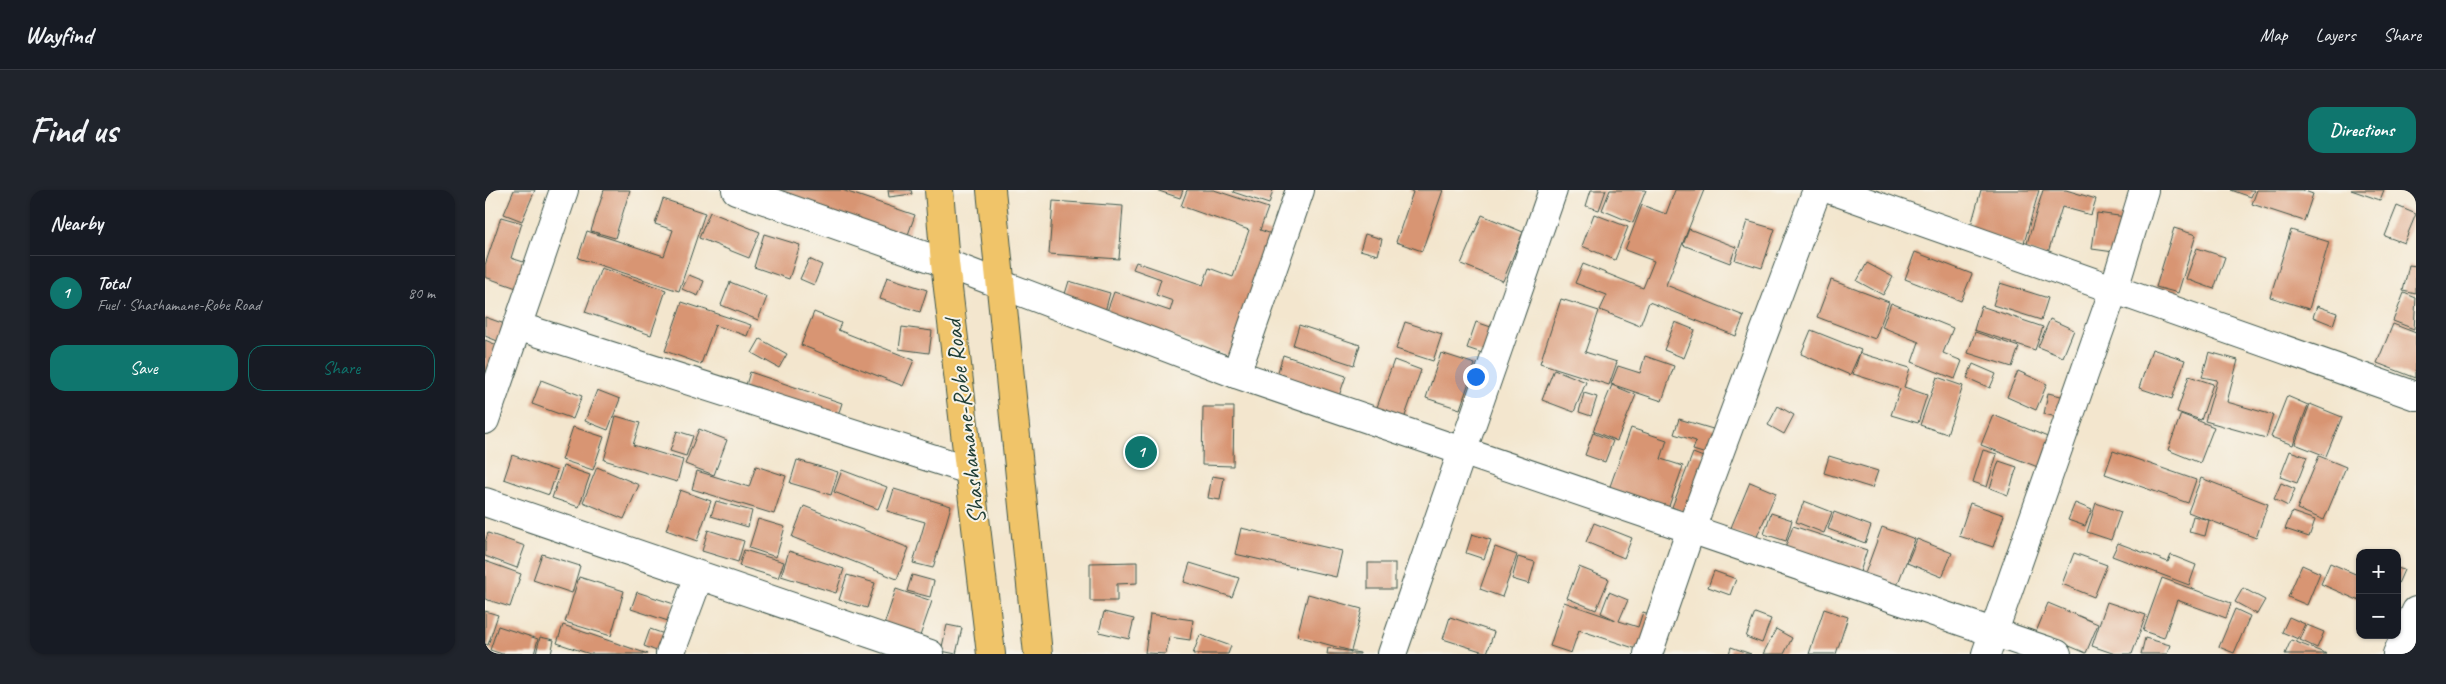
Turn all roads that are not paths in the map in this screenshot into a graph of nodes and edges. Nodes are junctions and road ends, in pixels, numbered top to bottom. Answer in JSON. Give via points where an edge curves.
{"nodes":[{"id":1,"x":564,"y":190,"type":"edge"},
{"id":2,"x":737,"y":190,"type":"edge"},
{"id":3,"x":939,"y":190,"type":"edge"},
{"id":4,"x":991,"y":190,"type":"edge"},
{"id":5,"x":1300,"y":190,"type":"edge"},
{"id":6,"x":1553,"y":190,"type":"edge"},
{"id":7,"x":1817,"y":190,"type":"edge"},
{"id":8,"x":1832,"y":190,"type":"edge"},
{"id":9,"x":2144,"y":190,"type":"edge"},
{"id":10,"x":945,"y":263,"type":"junction"},
{"id":11,"x":999,"y":284,"type":"junction"},
{"id":12,"x":2114,"y":289,"type":"junction"},
{"id":13,"x":517,"y":326,"type":"junction"},
{"id":14,"x":1236,"y":374,"type":"junction"},
{"id":15,"x":2416,"y":396,"type":"edge"},
{"id":16,"x":485,"y":420,"type":"edge"},
{"id":17,"x":1462,"y":451,"type":"junction"},
{"id":18,"x":969,"y":470,"type":"junction"},
{"id":19,"x":485,"y":502,"type":"edge"},
{"id":20,"x":1691,"y":529,"type":"junction"},
{"id":21,"x":699,"y":576,"type":"junction"},
{"id":22,"x":2416,"y":611,"type":"edge"},
{"id":23,"x":1990,"y":643,"type":"edge"},
{"id":24,"x":918,"y":652,"type":"edge"},
{"id":25,"x":670,"y":654,"type":"edge"},
{"id":26,"x":991,"y":654,"type":"edge"},
{"id":27,"x":1038,"y":654,"type":"edge"},
{"id":28,"x":1392,"y":654,"type":"edge"},
{"id":29,"x":1648,"y":654,"type":"edge"},
{"id":30,"x":2057,"y":654,"type":"edge"},
{"id":31,"x":2397,"y":654,"type":"edge"}],
"edges":[{"from":1,"to":13,"type":"street"},
{"from":2,"to":10,"type":"street"},
{"from":3,"to":10,"type":"main road","name":"Shashamane-Robe Road"},
{"from":4,"to":11,"type":"main road","name":"Shashamane-Robe Road"},
{"from":5,"to":14,"type":"street"},
{"from":6,"to":17,"type":"street"},
{"from":7,"to":20,"type":"street"},
{"from":8,"to":12,"type":"street"},
{"from":9,"to":12,"type":"street"},
{"from":10,"to":11,"type":"street"},
{"from":10,"to":18,"type":"main road","name":"Shashamane-Robe Road"},
{"from":11,"to":14,"type":"street"},
{"from":11,"to":27,"type":"main road","name":"Shashamane-Robe Road"},
{"from":12,"to":15,"type":"street"},
{"from":12,"to":23,"type":"street"},
{"from":13,"to":16,"type":"street"},
{"from":13,"to":18,"type":"street"},
{"from":14,"to":17,"type":"street"},
{"from":17,"to":20,"type":"street"},
{"from":17,"to":28,"type":"street"},
{"from":18,"to":26,"type":"main road","name":"Shashamane-Robe Road"},
{"from":19,"to":21,"type":"street"},
{"from":20,"to":23,"type":"street"},
{"from":20,"to":29,"type":"street"},
{"from":21,"to":24,"type":"street"},
{"from":21,"to":25,"type":"street"},
{"from":22,"to":31,"type":"street"},
{"from":23,"to":30,"type":"street"}]}
